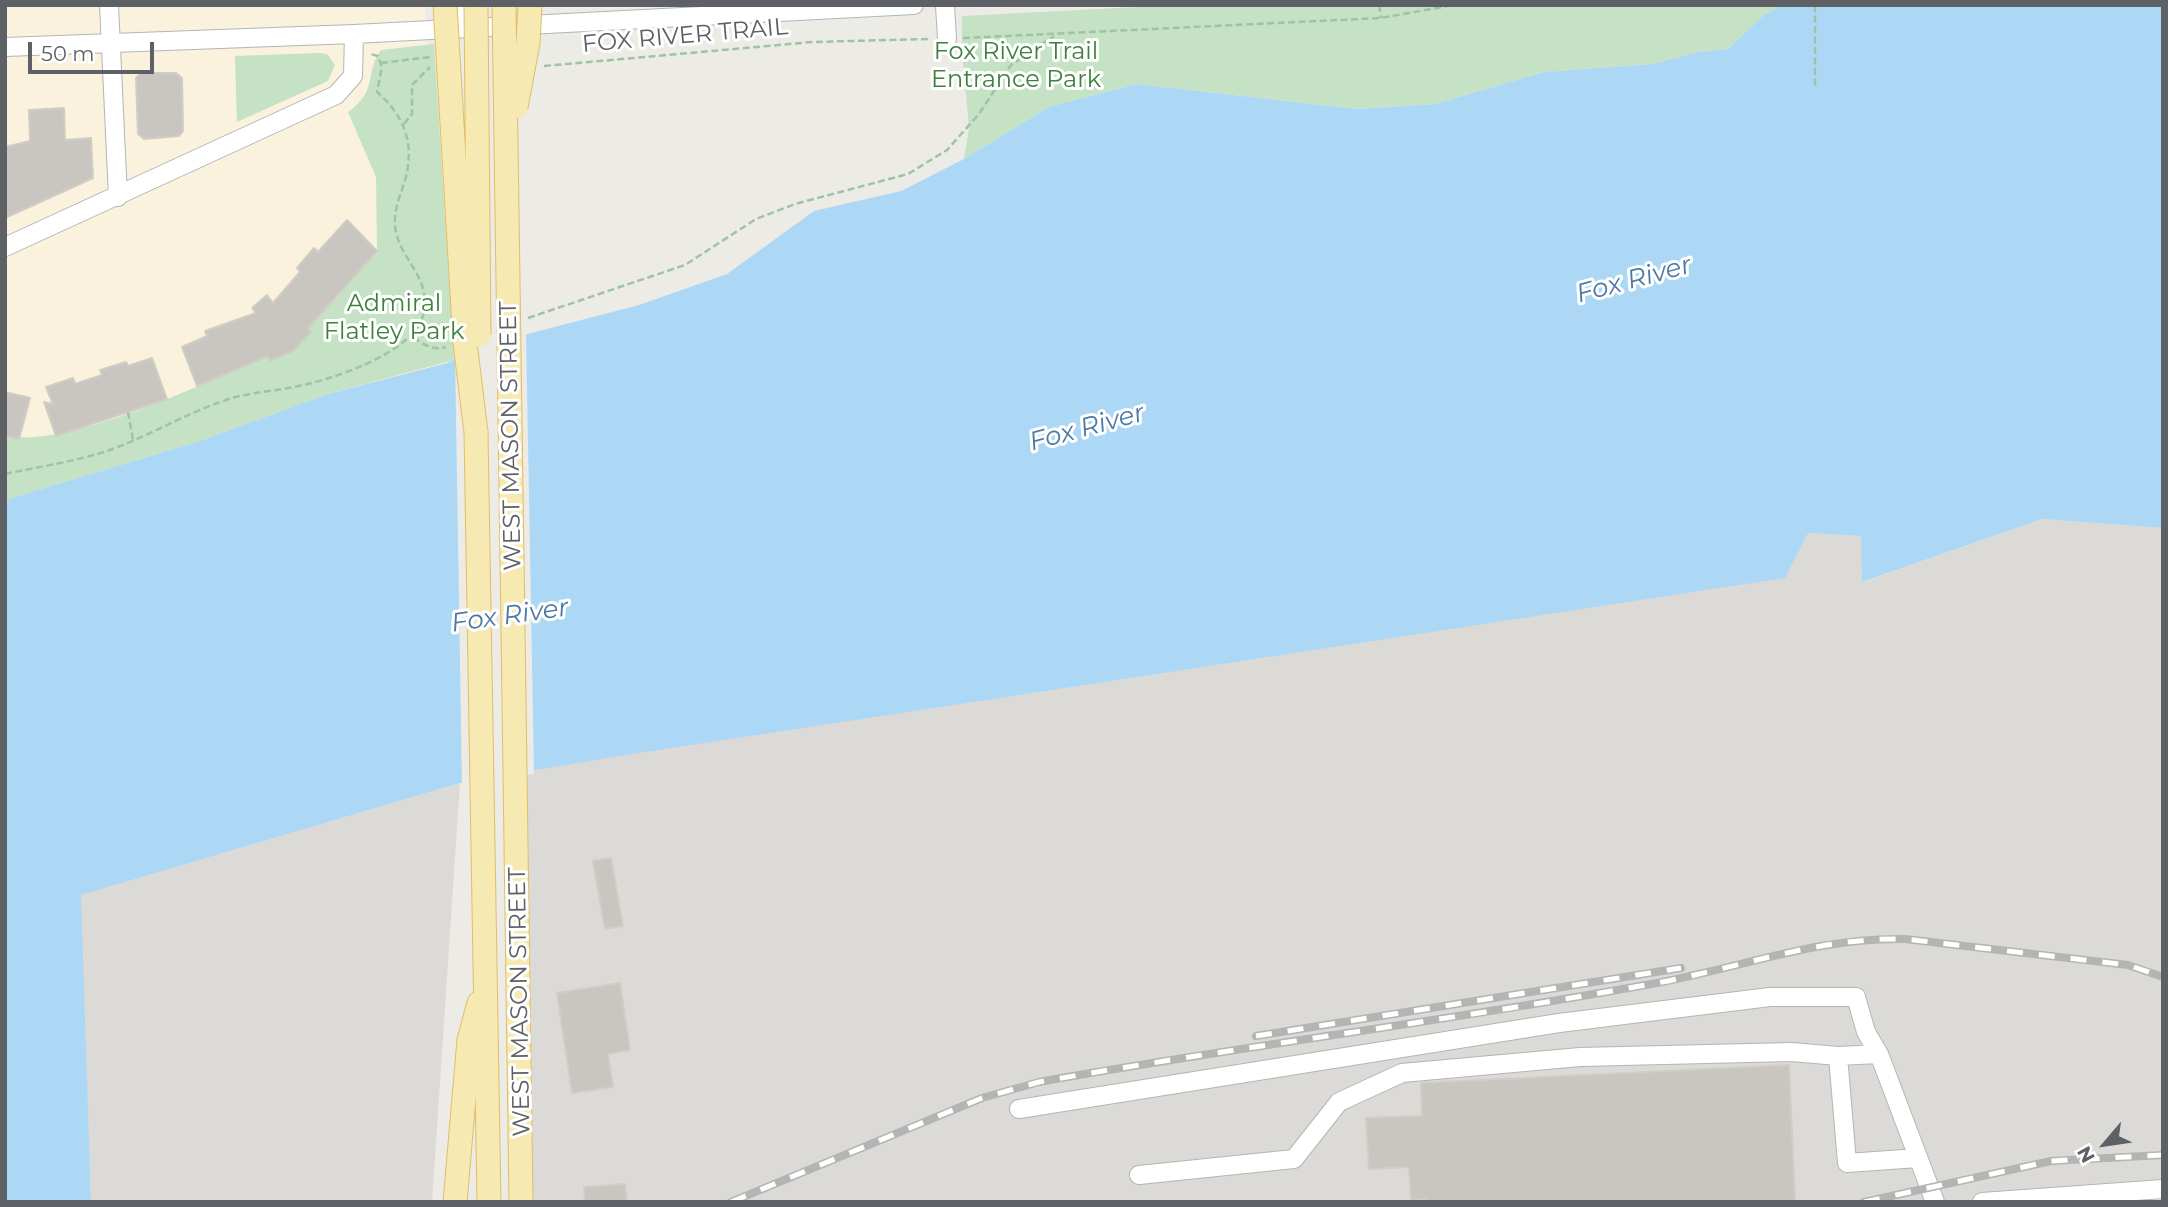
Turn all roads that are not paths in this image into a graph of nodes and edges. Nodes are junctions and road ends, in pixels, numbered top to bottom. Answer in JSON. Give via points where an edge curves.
{"nodes":[{"id":1,"x":109,"y":5,"type":"edge"},
{"id":2,"x":445,"y":5,"type":"edge"},
{"id":3,"x":457,"y":5,"type":"edge"},
{"id":4,"x":476,"y":5,"type":"edge"},
{"id":5,"x":505,"y":5,"type":"edge"},
{"id":6,"x":530,"y":5,"type":"edge"},
{"id":7,"x":914,"y":5,"type":"edge"},
{"id":8,"x":945,"y":5,"type":"edge"},
{"id":9,"x":864,"y":6,"type":"edge"},
{"id":10,"x":582,"y":13,"type":"edge"},
{"id":11,"x":458,"y":28,"type":"junction"},
{"id":12,"x":947,"y":39,"type":"road end"},
{"id":13,"x":354,"y":42,"type":"junction"},
{"id":14,"x":110,"y":44,"type":"junction"},
{"id":15,"x":5,"y":47,"type":"edge"},
{"id":16,"x":507,"y":162,"type":"junction"},
{"id":17,"x":118,"y":197,"type":"junction"},
{"id":18,"x":5,"y":247,"type":"edge"},
{"id":19,"x":477,"y":432,"type":"junction"},
{"id":20,"x":486,"y":977,"type":"junction"},
{"id":21,"x":1879,"y":1054,"type":"junction"},
{"id":22,"x":1838,"y":1056,"type":"junction"},
{"id":23,"x":1019,"y":1109,"type":"dead end"},
{"id":24,"x":1918,"y":1158,"type":"junction"},
{"id":25,"x":523,"y":1171,"type":"junction"},
{"id":26,"x":1139,"y":1175,"type":"dead end"},
{"id":27,"x":2163,"y":1189,"type":"edge"},
{"id":28,"x":454,"y":1202,"type":"edge"},
{"id":29,"x":489,"y":1202,"type":"edge"},
{"id":30,"x":521,"y":1202,"type":"edge"},
{"id":31,"x":527,"y":1202,"type":"edge"},
{"id":32,"x":1935,"y":1202,"type":"edge"},
{"id":33,"x":1982,"y":1202,"type":"edge"}],
"edges":[{"from":1,"to":14,"type":"street"},
{"from":2,"to":19,"type":"main road","bridge":true,"via":[[465,343]]},
{"from":3,"to":11,"type":"street"},
{"from":4,"to":19,"type":"main road","name":"WEST MASON STREET","bridge":true},
{"from":5,"to":16,"type":"main road","name":"WEST MASON STREET","bridge":true},
{"from":6,"to":16,"type":"main road","bridge":true,"via":[[528,43]]},
{"from":7,"to":9,"type":"street"},
{"from":8,"to":12,"type":"street"},
{"from":9,"to":10,"type":"street"},
{"from":10,"to":11,"type":"street"},
{"from":11,"to":13,"type":"street"},
{"from":13,"to":14,"type":"street"},
{"from":13,"to":17,"type":"street","via":[[353,76],[336,95]]},
{"from":14,"to":15,"type":"street"},
{"from":14,"to":17,"type":"street"},
{"from":16,"to":25,"type":"main road","name":"WEST MASON STREET","bridge":true},
{"from":17,"to":18,"type":"street"},
{"from":19,"to":20,"type":"main road","name":"WEST MASON STREET"},
{"from":20,"to":28,"type":"main road","via":[[469,1040]]},
{"from":20,"to":29,"type":"main road","name":"WEST MASON STREET"},
{"from":21,"to":22,"type":"street"},
{"from":21,"to":23,"type":"street","via":[[1866,1032],[1856,997],[1770,997],[1559,1023]]},
{"from":21,"to":24,"type":"street"},
{"from":22,"to":24,"type":"street","via":[[1847,1163]]},
{"from":22,"to":26,"type":"street","via":[[1792,1052],[1580,1057],[1402,1073],[1339,1102],[1294,1159]]},
{"from":24,"to":32,"type":"street"},
{"from":25,"to":30,"type":"main road","name":"WEST MASON STREET"},
{"from":25,"to":31,"type":"main road"},
{"from":27,"to":33,"type":"street"}]}
